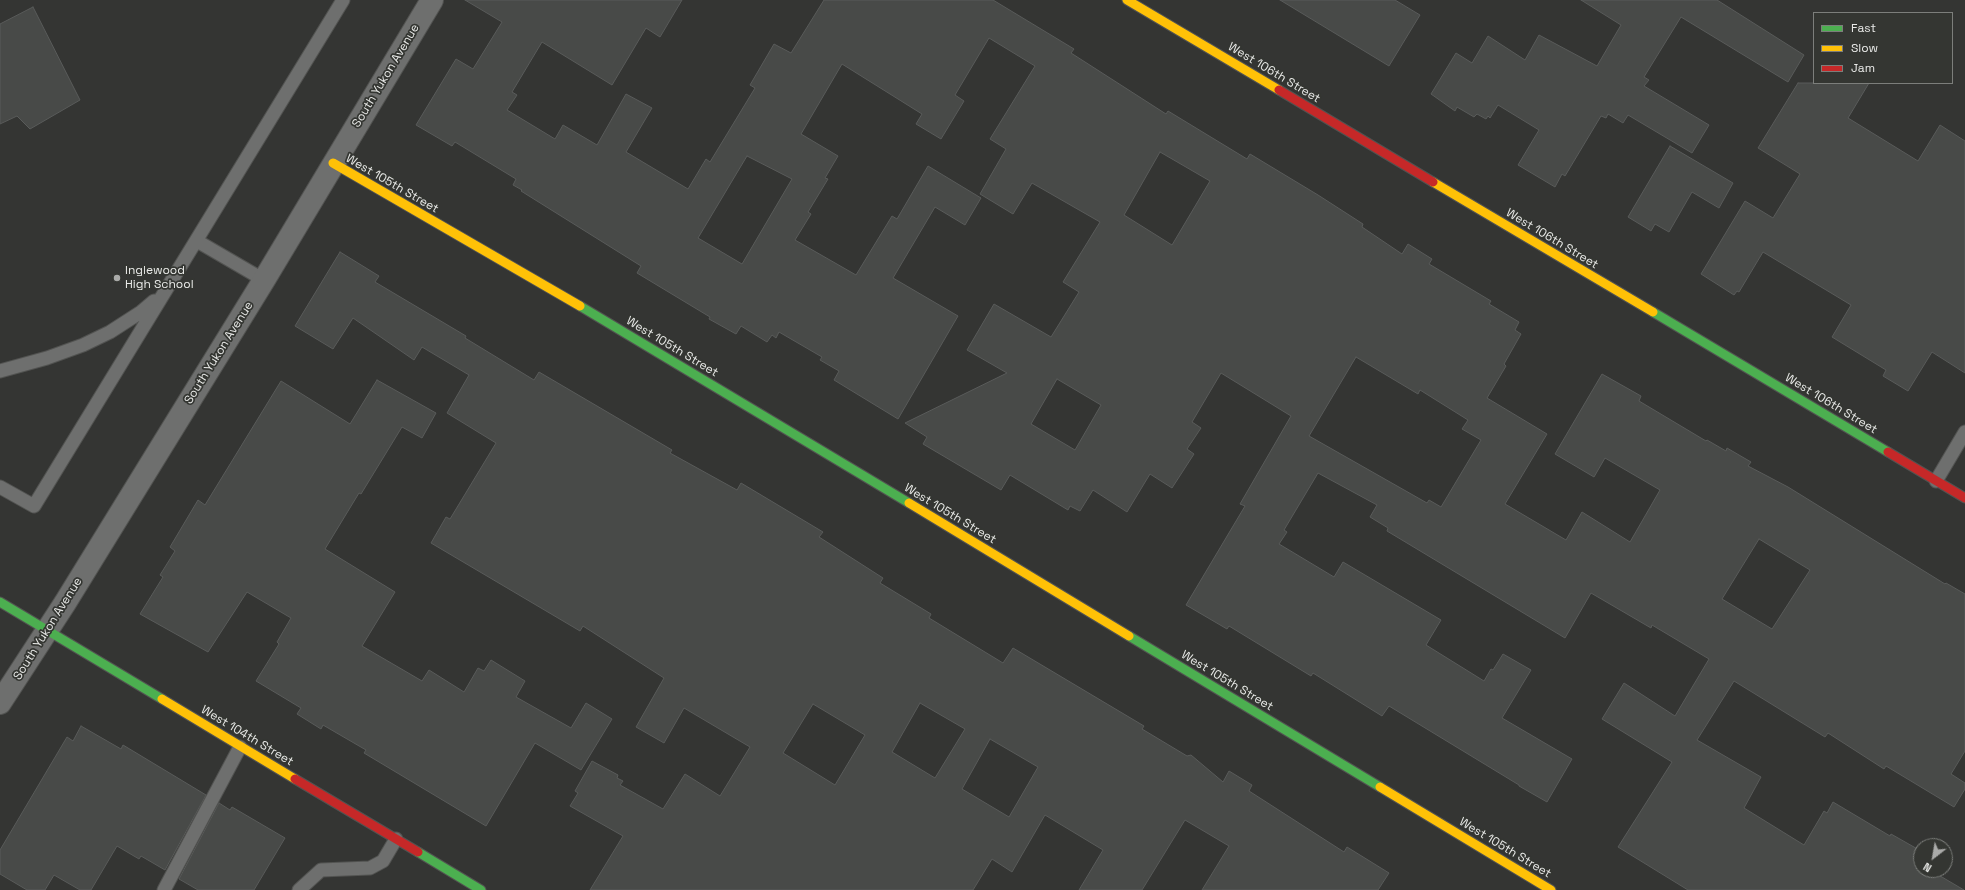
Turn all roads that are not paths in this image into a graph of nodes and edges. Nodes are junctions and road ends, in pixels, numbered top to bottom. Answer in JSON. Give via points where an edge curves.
{"nodes":[{"id":1,"x":343,"y":0,"type":"edge"},
{"id":2,"x":432,"y":0,"type":"edge"},
{"id":3,"x":1127,"y":0,"type":"edge"},
{"id":4,"x":333,"y":163,"type":"junction"},
{"id":5,"x":197,"y":241,"type":"junction"},
{"id":6,"x":264,"y":280,"type":"junction"},
{"id":7,"x":164,"y":292,"type":"junction"},
{"id":8,"x":0,"y":371,"type":"edge"},
{"id":9,"x":1965,"y":432,"type":"edge"},
{"id":10,"x":1936,"y":481,"type":"junction"},
{"id":11,"x":0,"y":487,"type":"edge"},
{"id":12,"x":1965,"y":498,"type":"edge"},
{"id":13,"x":0,"y":602,"type":"edge"},
{"id":14,"x":47,"y":631,"type":"junction"},
{"id":15,"x":0,"y":703,"type":"edge"},
{"id":16,"x":240,"y":747,"type":"junction"},
{"id":17,"x":396,"y":839,"type":"junction"},
{"id":18,"x":164,"y":890,"type":"edge"},
{"id":19,"x":299,"y":890,"type":"edge"},
{"id":20,"x":481,"y":890,"type":"edge"},
{"id":21,"x":1551,"y":890,"type":"edge"}],
"edges":[{"from":1,"to":5,"type":"lane"},
{"from":2,"to":4,"type":"street","name":"South Yukon Avenue"},
{"from":3,"to":10,"type":"street","name":"West 106th Street"},
{"from":4,"to":6,"type":"street","name":"South Yukon Avenue"},
{"from":4,"to":21,"type":"street","name":"West 105th Street","via":[[614,326]]},
{"from":5,"to":6,"type":"lane"},
{"from":5,"to":7,"type":"lane"},
{"from":6,"to":14,"type":"street","name":"South Yukon Avenue"},
{"from":7,"to":8,"type":"lane","via":[[142,312],[110,332],[47,358]]},
{"from":7,"to":11,"type":"lane","via":[[34,506]]},
{"from":9,"to":10,"type":"lane"},
{"from":10,"to":12,"type":"street","name":"West 106th Street"},
{"from":13,"to":14,"type":"street","name":"West 104th Street"},
{"from":14,"to":15,"type":"street","name":"South Yukon Avenue"},
{"from":14,"to":16,"type":"street","name":"West 104th Street"},
{"from":16,"to":17,"type":"street","name":"West 104th Street"},
{"from":16,"to":18,"type":"lane"},
{"from":17,"to":19,"type":"lane","via":[[383,861],[370,868],[321,870]]},
{"from":17,"to":20,"type":"street","name":"West 104th Street"}]}
